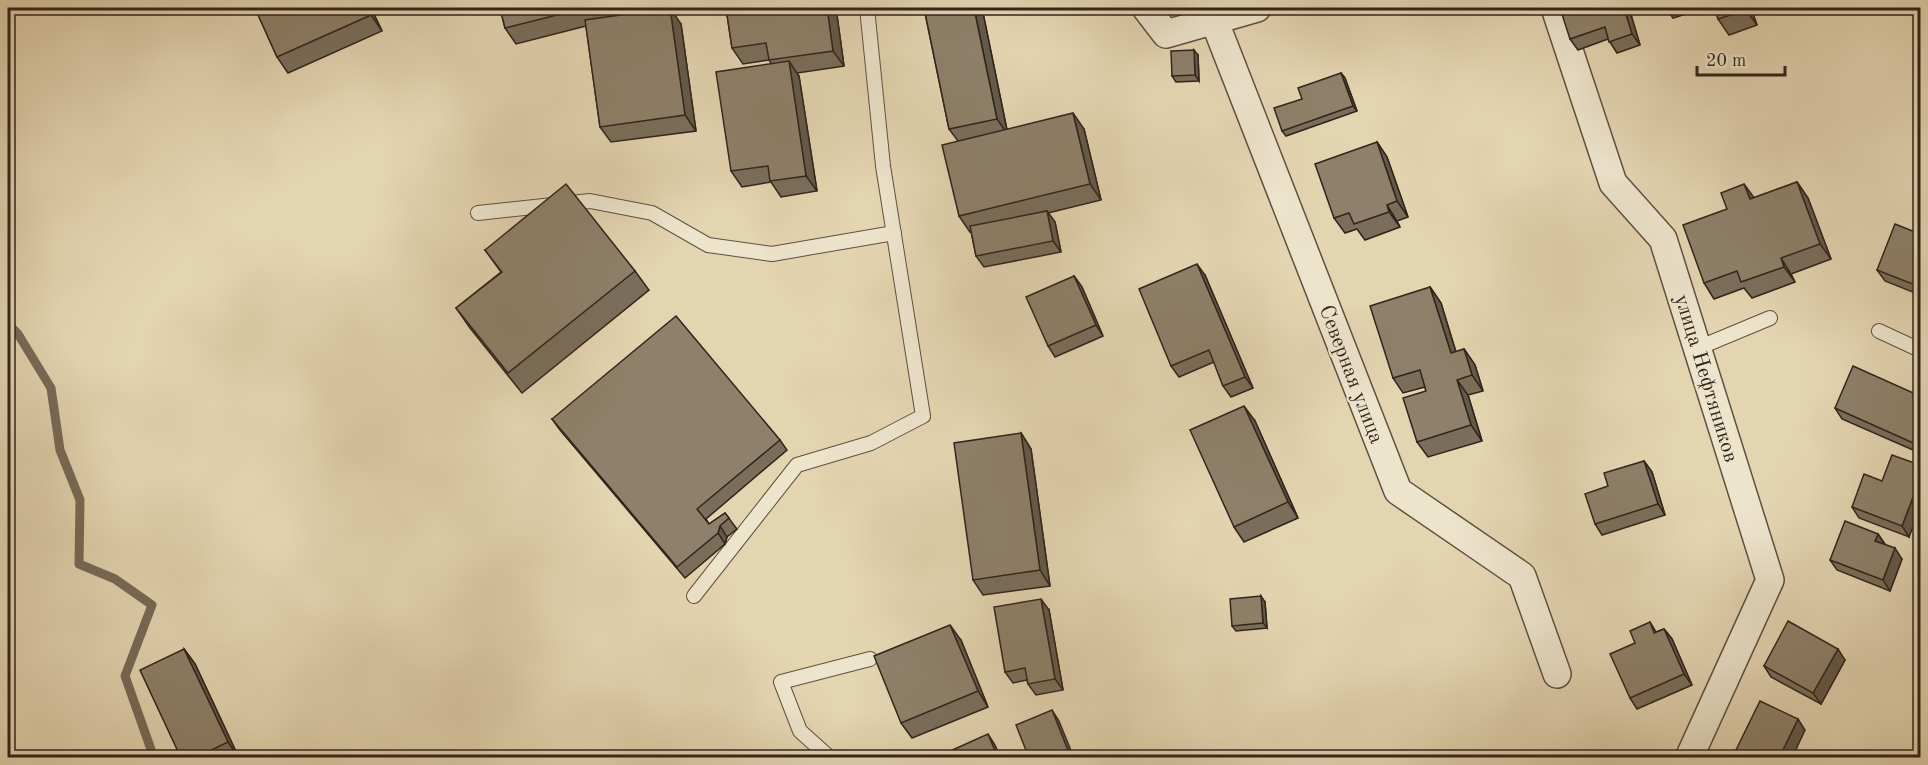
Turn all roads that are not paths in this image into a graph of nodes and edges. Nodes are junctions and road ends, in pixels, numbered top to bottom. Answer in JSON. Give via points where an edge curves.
{"nodes":[{"id":1,"x":867,"y":8,"type":"edge"},
{"id":2,"x":1146,"y":8,"type":"edge"},
{"id":3,"x":1257,"y":8,"type":"edge"},
{"id":4,"x":1555,"y":8,"type":"edge"},
{"id":5,"x":1214,"y":20,"type":"junction"},
{"id":6,"x":478,"y":213,"type":"dead end"},
{"id":7,"x":894,"y":233,"type":"junction"},
{"id":8,"x":1770,"y":318,"type":"dead end"},
{"id":9,"x":1879,"y":331,"type":"dead end"},
{"id":10,"x":1698,"y":348,"type":"junction"},
{"id":11,"x":1920,"y":350,"type":"edge"},
{"id":12,"x":694,"y":596,"type":"dead end"},
{"id":13,"x":870,"y":659,"type":"dead end"},
{"id":14,"x":1557,"y":674,"type":"dead end"},
{"id":15,"x":830,"y":758,"type":"edge"},
{"id":16,"x":1689,"y":758,"type":"edge"}],
"edges":[{"from":1,"to":7,"type":"lane"},
{"from":2,"to":5,"type":"street","via":[[1166,34]]},
{"from":3,"to":5,"type":"street"},
{"from":4,"to":10,"type":"street","name":"улица Нефтяников","via":[[1613,183],[1663,239]]},
{"from":5,"to":14,"type":"street","name":"Северная улица","via":[[1398,491],[1522,576]]},
{"from":6,"to":7,"type":"lane","via":[[590,201],[652,213],[708,246],[772,254]]},
{"from":7,"to":12,"type":"lane","via":[[923,416],[871,443],[797,465]]},
{"from":8,"to":10,"type":"lane"},
{"from":9,"to":11,"type":"lane"},
{"from":10,"to":16,"type":"street","name":"улица Нефтяников","via":[[1770,580]]},
{"from":13,"to":15,"type":"lane","via":[[781,682],[800,731]]}]}
